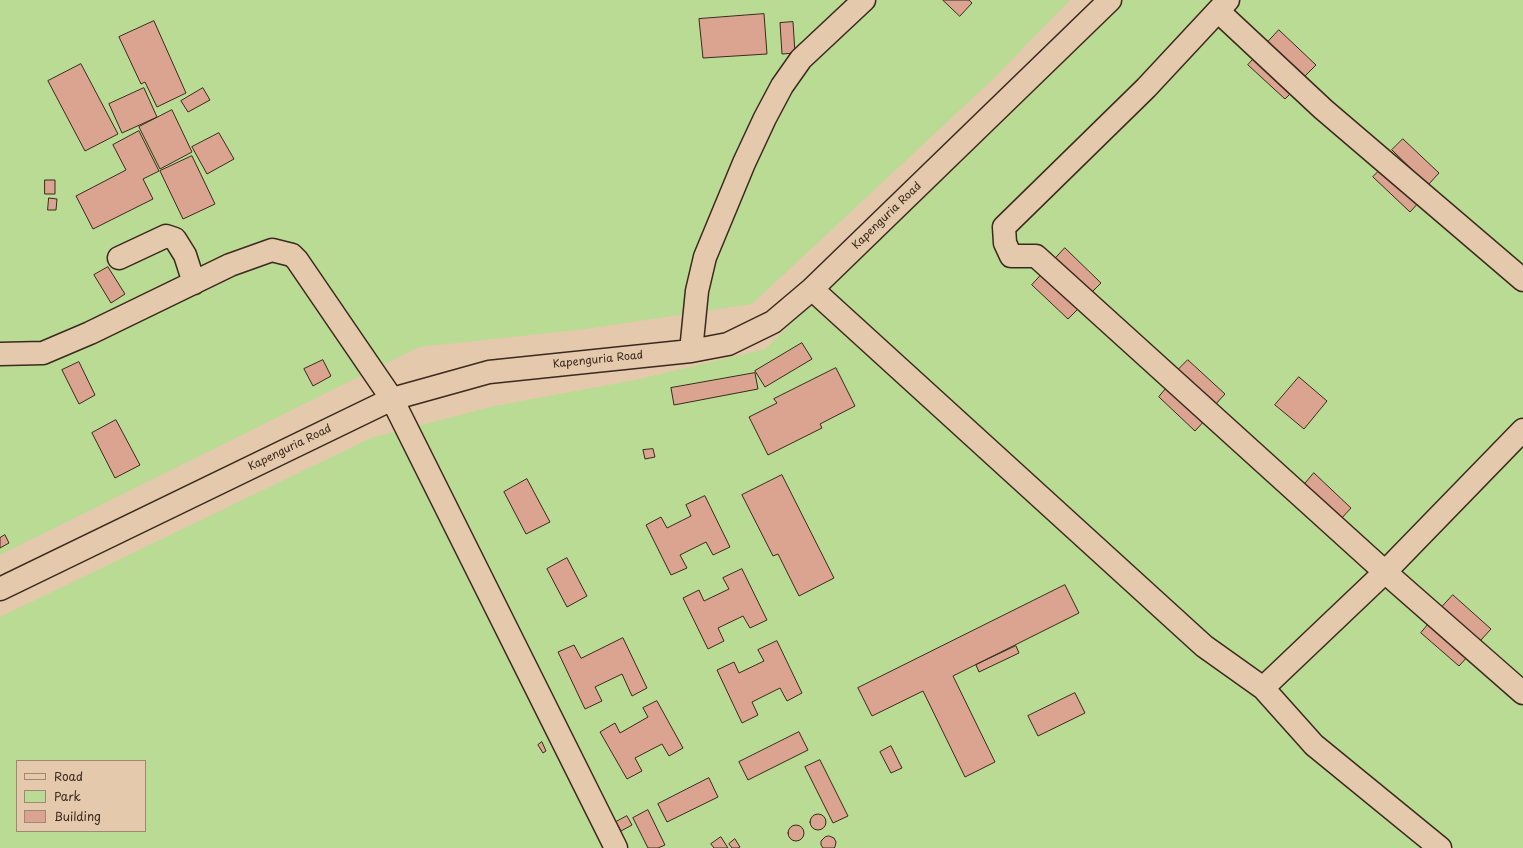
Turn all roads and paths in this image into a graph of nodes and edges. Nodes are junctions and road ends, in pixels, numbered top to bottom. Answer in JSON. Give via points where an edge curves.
{"nodes":[{"id":1,"x":864,"y":0,"type":"edge"},
{"id":2,"x":1110,"y":0,"type":"edge"},
{"id":3,"x":1223,"y":5,"type":"edge"},
{"id":4,"x":119,"y":258,"type":"dead end"},
{"id":5,"x":1523,"y":280,"type":"edge"},
{"id":6,"x":194,"y":283,"type":"junction"},
{"id":7,"x":812,"y":289,"type":"junction"},
{"id":8,"x":691,"y":351,"type":"junction"},
{"id":9,"x":0,"y":354,"type":"edge"},
{"id":10,"x":392,"y":399,"type":"junction"},
{"id":11,"x":1523,"y":430,"type":"edge"},
{"id":12,"x":1385,"y":572,"type":"junction"},
{"id":13,"x":0,"y":589,"type":"edge"},
{"id":14,"x":1263,"y":688,"type":"junction"},
{"id":15,"x":1523,"y":693,"type":"edge"},
{"id":16,"x":616,"y":848,"type":"edge"},
{"id":17,"x":1440,"y":848,"type":"edge"}],
"edges":[{"from":1,"to":8,"type":"street","via":[[801,59],[782,86],[765,118],[705,257],[697,291]]},
{"from":2,"to":7,"type":"street","name":"Kapenguria Road"},
{"from":3,"to":5,"type":"street","via":[[1323,109]]},
{"from":3,"to":12,"type":"street","via":[[1146,88],[1004,227],[1005,243],[1011,256],[1036,256]]},
{"from":4,"to":6,"type":"street","via":[[166,236],[175,239],[185,256]]},
{"from":6,"to":9,"type":"street","via":[[43,353]]},
{"from":6,"to":10,"type":"street","via":[[230,265],[272,250],[292,255],[298,260]]},
{"from":7,"to":8,"type":"street","name":"Kapenguria Road","via":[[773,322],[728,344]]},
{"from":7,"to":14,"type":"street","via":[[1204,646]]},
{"from":8,"to":10,"type":"street","name":"Kapenguria Road","via":[[489,372]]},
{"from":10,"to":13,"type":"street","name":"Kapenguria Road"},
{"from":10,"to":16,"type":"street"},
{"from":11,"to":12,"type":"street"},
{"from":12,"to":14,"type":"street"},
{"from":12,"to":15,"type":"street"},
{"from":14,"to":17,"type":"street","via":[[1314,745]]}]}
